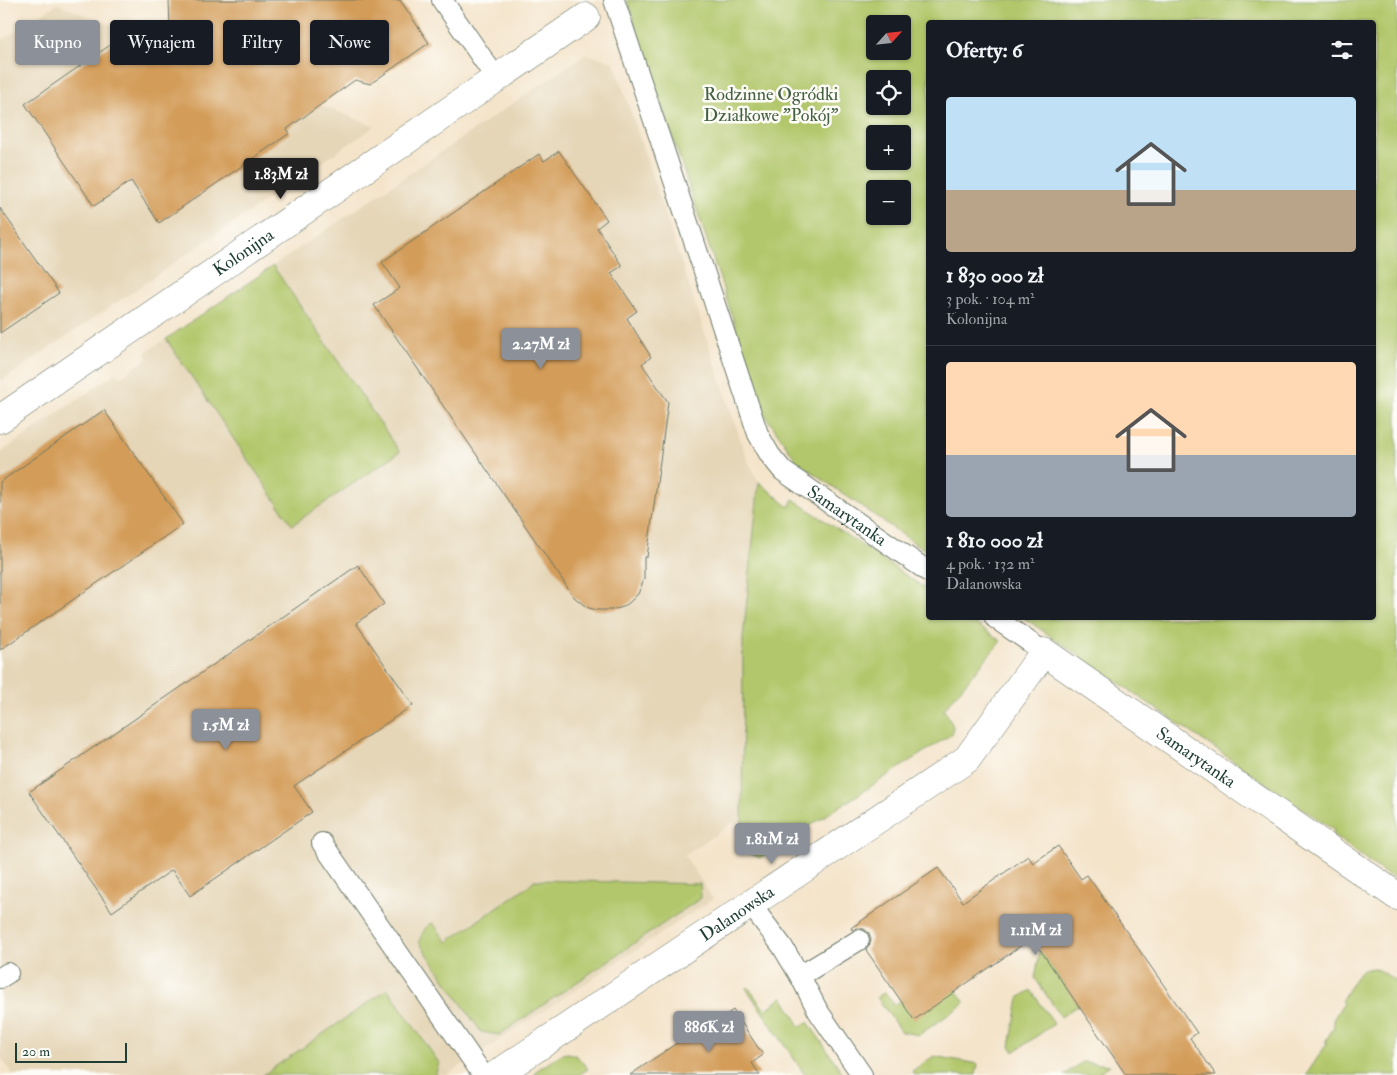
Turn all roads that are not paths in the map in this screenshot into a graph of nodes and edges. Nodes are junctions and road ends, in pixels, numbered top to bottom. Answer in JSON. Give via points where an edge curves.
{"nodes":[{"id":1,"x":442,"y":0,"type":"edge"},
{"id":2,"x":614,"y":0,"type":"edge"},
{"id":3,"x":586,"y":17,"type":"dead end"},
{"id":4,"x":496,"y":78,"type":"junction"},
{"id":5,"x":0,"y":418,"type":"edge"},
{"id":6,"x":926,"y":570,"type":"edge"},
{"id":7,"x":998,"y":620,"type":"edge"},
{"id":8,"x":1044,"y":652,"type":"junction"},
{"id":9,"x":322,"y":843,"type":"dead end"},
{"id":10,"x":1397,"y":896,"type":"edge"},
{"id":11,"x":751,"y":905,"type":"junction"},
{"id":12,"x":859,"y":940,"type":"dead end"},
{"id":13,"x":800,"y":976,"type":"junction"},
{"id":14,"x":483,"y":1075,"type":"edge"},
{"id":15,"x":496,"y":1075,"type":"edge"},
{"id":16,"x":862,"y":1075,"type":"edge"}],
"edges":[{"from":1,"to":4,"type":"lane"},
{"from":2,"to":6,"type":"lane","name":"Samarytanka","via":[[758,434],[782,471]]},
{"from":3,"to":4,"type":"street","name":"Kolonijna"},
{"from":4,"to":5,"type":"street","name":"Kolonijna"},
{"from":7,"to":8,"type":"lane","name":"Samarytanka"},
{"from":8,"to":10,"type":"street","name":"Samarytanka"},
{"from":8,"to":11,"type":"street","name":"Dalanowska","via":[[967,759]]},
{"from":9,"to":14,"type":"lane"},
{"from":11,"to":13,"type":"lane"},
{"from":11,"to":15,"type":"street","name":"Dalanowska"},
{"from":12,"to":13,"type":"lane"},
{"from":13,"to":16,"type":"lane","via":[[818,1011]]}]}
